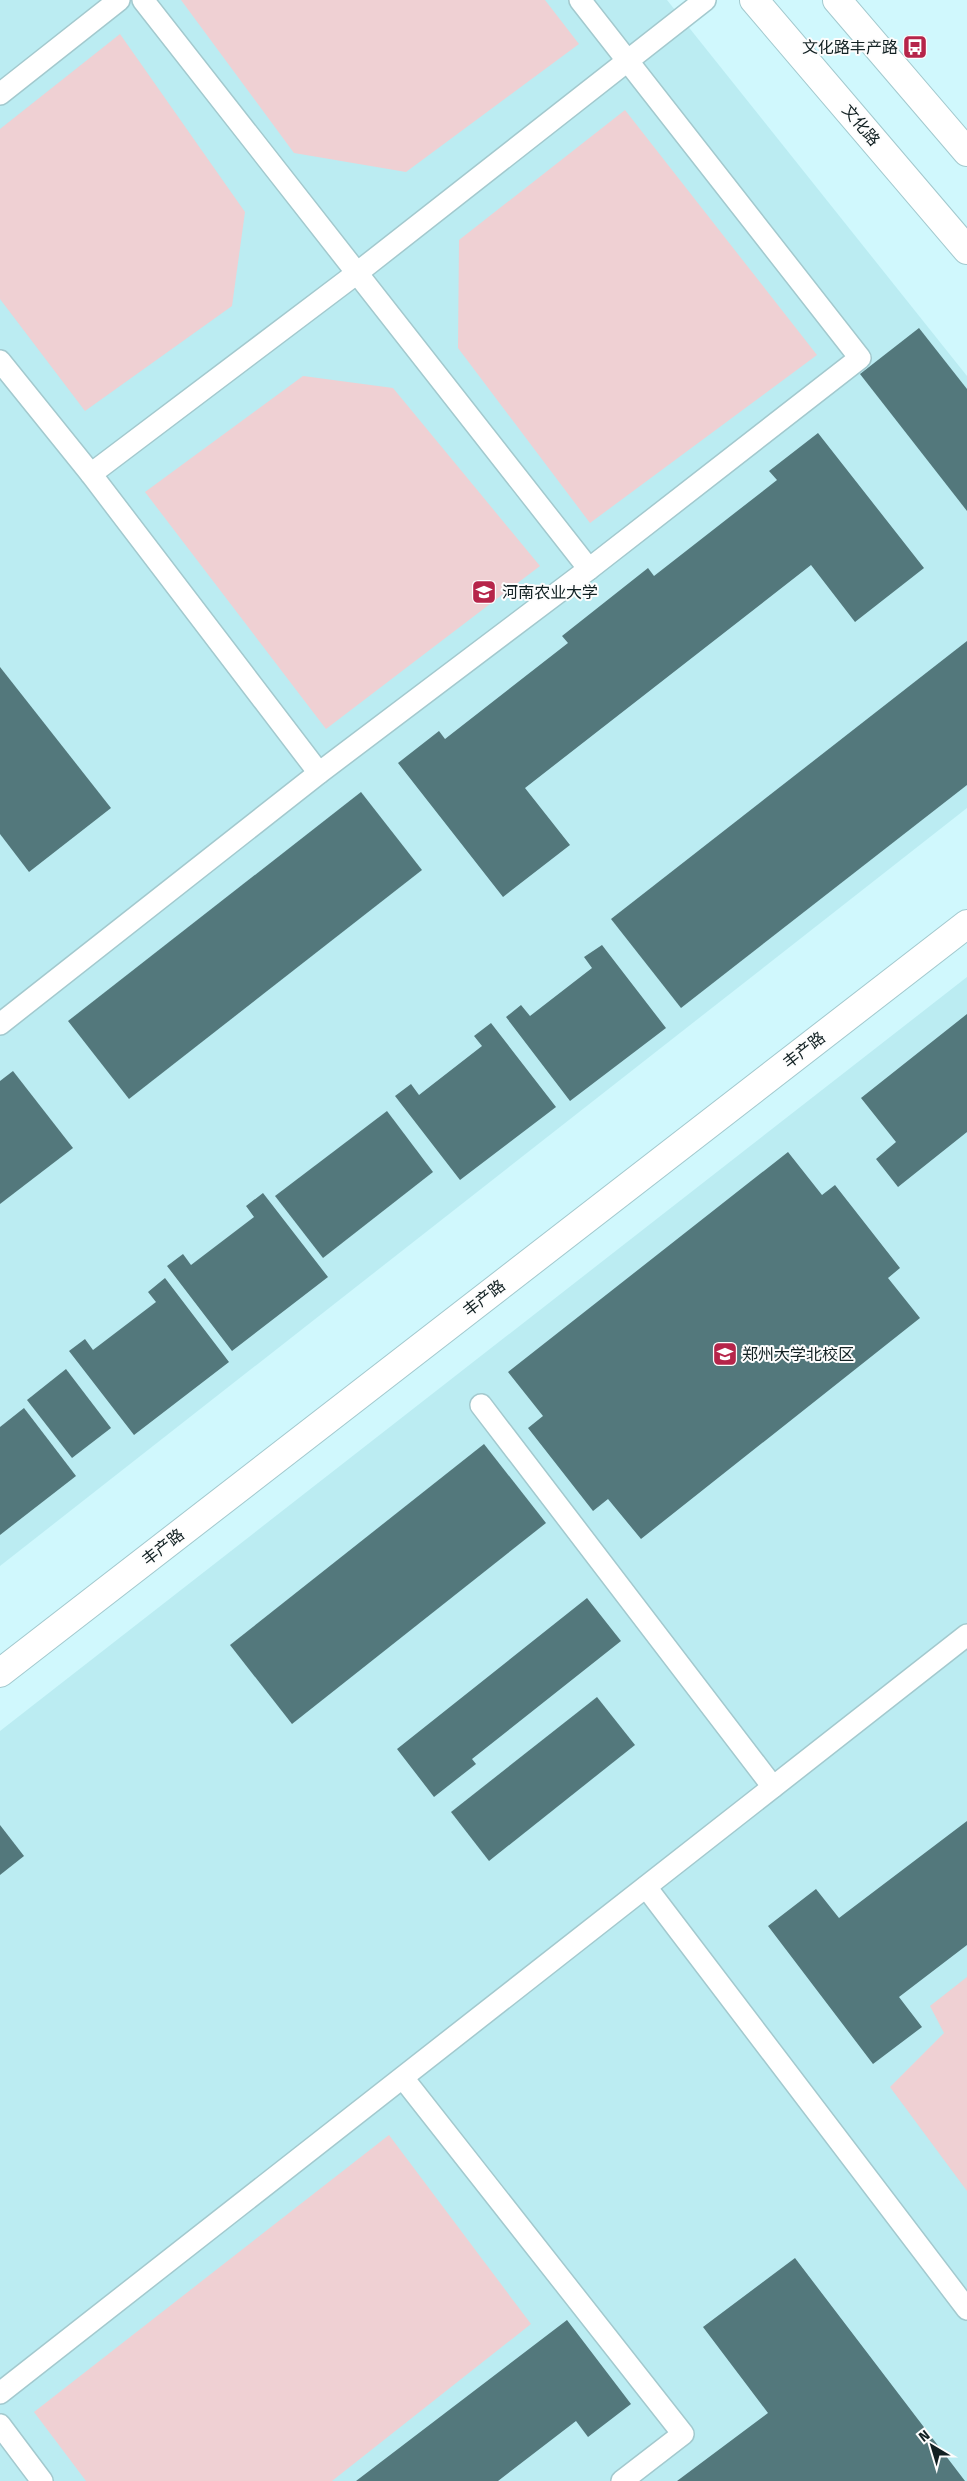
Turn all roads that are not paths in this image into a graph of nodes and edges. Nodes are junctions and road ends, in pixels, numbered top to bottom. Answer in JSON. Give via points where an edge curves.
{"nodes":[{"id":1,"x":119,"y":0,"type":"edge"},
{"id":2,"x":143,"y":0,"type":"edge"},
{"id":3,"x":580,"y":0,"type":"edge"},
{"id":4,"x":705,"y":0,"type":"edge"},
{"id":5,"x":754,"y":0,"type":"edge"},
{"id":6,"x":837,"y":0,"type":"edge"},
{"id":7,"x":627,"y":61,"type":"junction"},
{"id":8,"x":0,"y":94,"type":"edge"},
{"id":9,"x":967,"y":152,"type":"edge"},
{"id":10,"x":967,"y":250,"type":"edge"},
{"id":11,"x":357,"y":273,"type":"junction"},
{"id":12,"x":0,"y":361,"type":"edge"},
{"id":13,"x":91,"y":474,"type":"junction"},
{"id":14,"x":589,"y":569,"type":"junction"},
{"id":15,"x":319,"y":773,"type":"junction"},
{"id":16,"x":967,"y":924,"type":"edge"},
{"id":17,"x":0,"y":1024,"type":"edge"},
{"id":18,"x":481,"y":1405,"type":"dead end"},
{"id":19,"x":967,"y":1635,"type":"edge"},
{"id":20,"x":0,"y":1673,"type":"edge"},
{"id":21,"x":773,"y":1787,"type":"junction"},
{"id":22,"x":646,"y":1887,"type":"junction"},
{"id":23,"x":403,"y":2078,"type":"junction"},
{"id":24,"x":967,"y":2309,"type":"edge"},
{"id":25,"x":0,"y":2393,"type":"edge"},
{"id":26,"x":0,"y":2425,"type":"edge"},
{"id":27,"x":42,"y":2481,"type":"edge"},
{"id":28,"x":622,"y":2481,"type":"edge"}],
"edges":[{"from":1,"to":8,"type":"lane"},
{"from":2,"to":11,"type":"lane"},
{"from":3,"to":7,"type":"lane"},
{"from":4,"to":7,"type":"lane"},
{"from":5,"to":10,"type":"street","name":"文化路"},
{"from":6,"to":9,"type":"street"},
{"from":7,"to":11,"type":"lane"},
{"from":7,"to":14,"type":"lane","via":[[860,358]]},
{"from":11,"to":13,"type":"lane"},
{"from":11,"to":14,"type":"lane"},
{"from":12,"to":13,"type":"lane"},
{"from":13,"to":15,"type":"lane"},
{"from":14,"to":15,"type":"lane"},
{"from":15,"to":17,"type":"lane"},
{"from":16,"to":20,"type":"street","name":"丰产路"},
{"from":18,"to":21,"type":"lane"},
{"from":19,"to":21,"type":"lane"},
{"from":21,"to":22,"type":"lane"},
{"from":22,"to":23,"type":"lane"},
{"from":22,"to":24,"type":"lane"},
{"from":23,"to":25,"type":"lane"},
{"from":23,"to":28,"type":"lane","via":[[683,2434]]},
{"from":26,"to":27,"type":"lane"}]}
